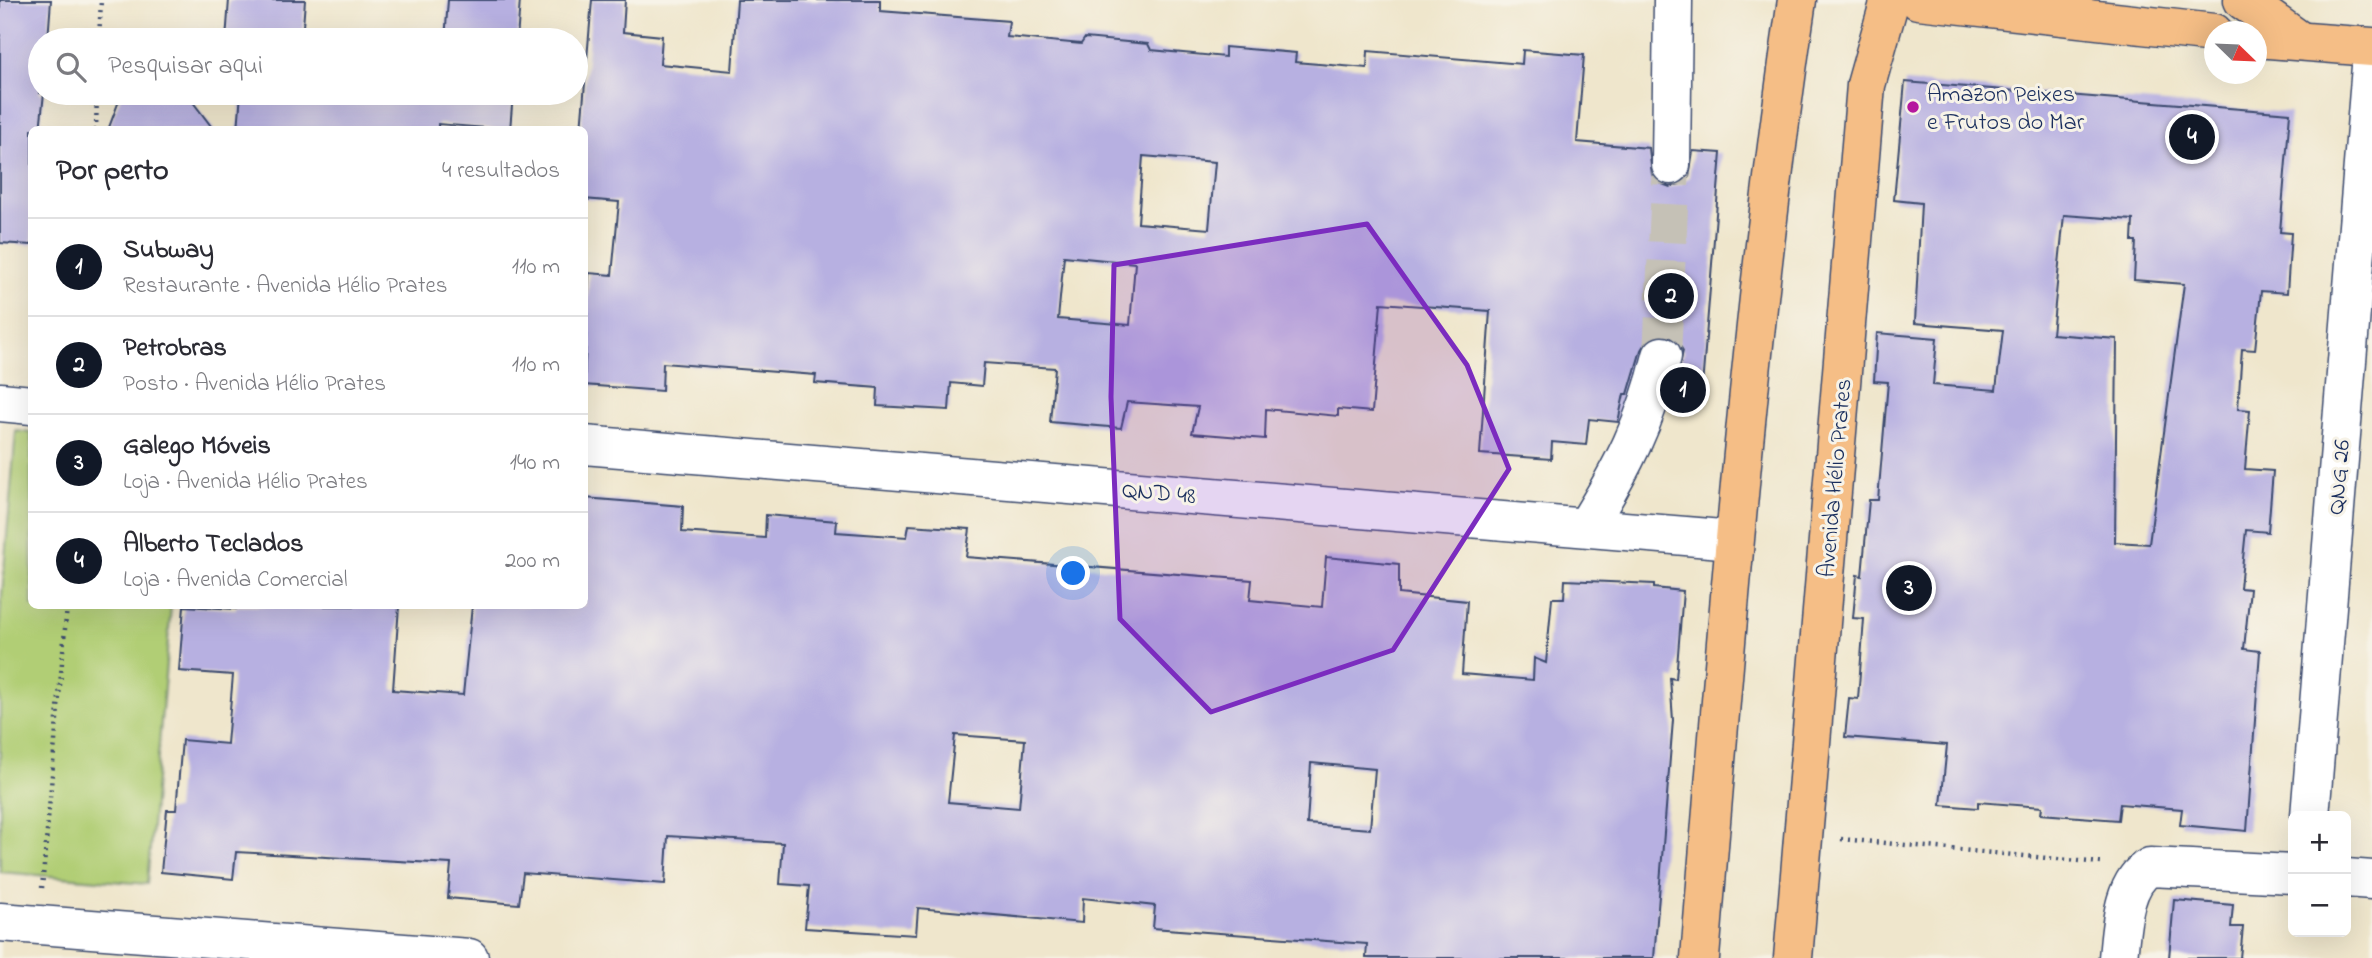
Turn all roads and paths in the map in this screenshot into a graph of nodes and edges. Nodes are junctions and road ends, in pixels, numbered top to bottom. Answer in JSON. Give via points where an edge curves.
{"nodes":[{"id":1,"x":101,"y":0,"type":"edge"},
{"id":2,"x":1673,"y":0,"type":"edge"},
{"id":3,"x":1797,"y":0,"type":"edge"},
{"id":4,"x":1890,"y":0,"type":"edge"},
{"id":5,"x":1918,"y":0,"type":"edge"},
{"id":6,"x":2257,"y":13,"type":"edge"},
{"id":7,"x":100,"y":28,"type":"edge"},
{"id":8,"x":2204,"y":32,"type":"edge"},
{"id":9,"x":2372,"y":47,"type":"edge"},
{"id":10,"x":2372,"y":54,"type":"edge"},
{"id":11,"x":97,"y":105,"type":"edge"},
{"id":12,"x":96,"y":126,"type":"edge"},
{"id":13,"x":1671,"y":165,"type":"tunnel mouth"},
{"id":14,"x":1662,"y":356,"type":"tunnel mouth"},
{"id":15,"x":0,"y":402,"type":"edge"},
{"id":16,"x":28,"y":405,"type":"edge"},
{"id":17,"x":588,"y":445,"type":"edge"},
{"id":18,"x":1587,"y":527,"type":"junction"},
{"id":19,"x":1734,"y":540,"type":"junction"},
{"id":20,"x":67,"y":609,"type":"edge"},
{"id":21,"x":2310,"y":811,"type":"edge"},
{"id":22,"x":1803,"y":836,"type":"junction"},
{"id":23,"x":2150,"y":867,"type":"junction"},
{"id":24,"x":2288,"y":874,"type":"edge"},
{"id":25,"x":2351,"y":878,"type":"edge"},
{"id":26,"x":2372,"y":880,"type":"edge"},
{"id":27,"x":0,"y":922,"type":"edge"},
{"id":28,"x":39,"y":926,"type":"junction"},
{"id":29,"x":468,"y":958,"type":"edge"},
{"id":30,"x":1700,"y":958,"type":"edge"},
{"id":31,"x":1793,"y":958,"type":"edge"},
{"id":32,"x":2118,"y":958,"type":"edge"}],
"edges":[{"from":1,"to":7,"type":"path"},
{"from":2,"to":13,"type":"street"},
{"from":3,"to":19,"type":"main road"},
{"from":4,"to":22,"type":"main road","name":"Avenida Hélio Prates","via":[[1866,85]]},
{"from":5,"to":8,"type":"main road"},
{"from":6,"to":9,"type":"main road","via":[[2302,43]]},
{"from":10,"to":21,"type":"street","name":"QNG 26"},
{"from":11,"to":12,"type":"path"},
{"from":14,"to":18,"type":"street","via":[[1650,406],[1619,475]]},
{"from":15,"to":16,"type":"street"},
{"from":17,"to":18,"type":"street","name":"QND 48"},
{"from":18,"to":19,"type":"street","name":"QND 48"},
{"from":19,"to":30,"type":"main road"},
{"from":20,"to":28,"type":"path"},
{"from":22,"to":23,"type":"path"},
{"from":22,"to":31,"type":"main road","name":"Avenida Hélio Prates"},
{"from":23,"to":24,"type":"street"},
{"from":23,"to":32,"type":"street","via":[[2136,879],[2131,891]]},
{"from":25,"to":26,"type":"street"},
{"from":27,"to":28,"type":"street"},
{"from":28,"to":29,"type":"street"}]}
